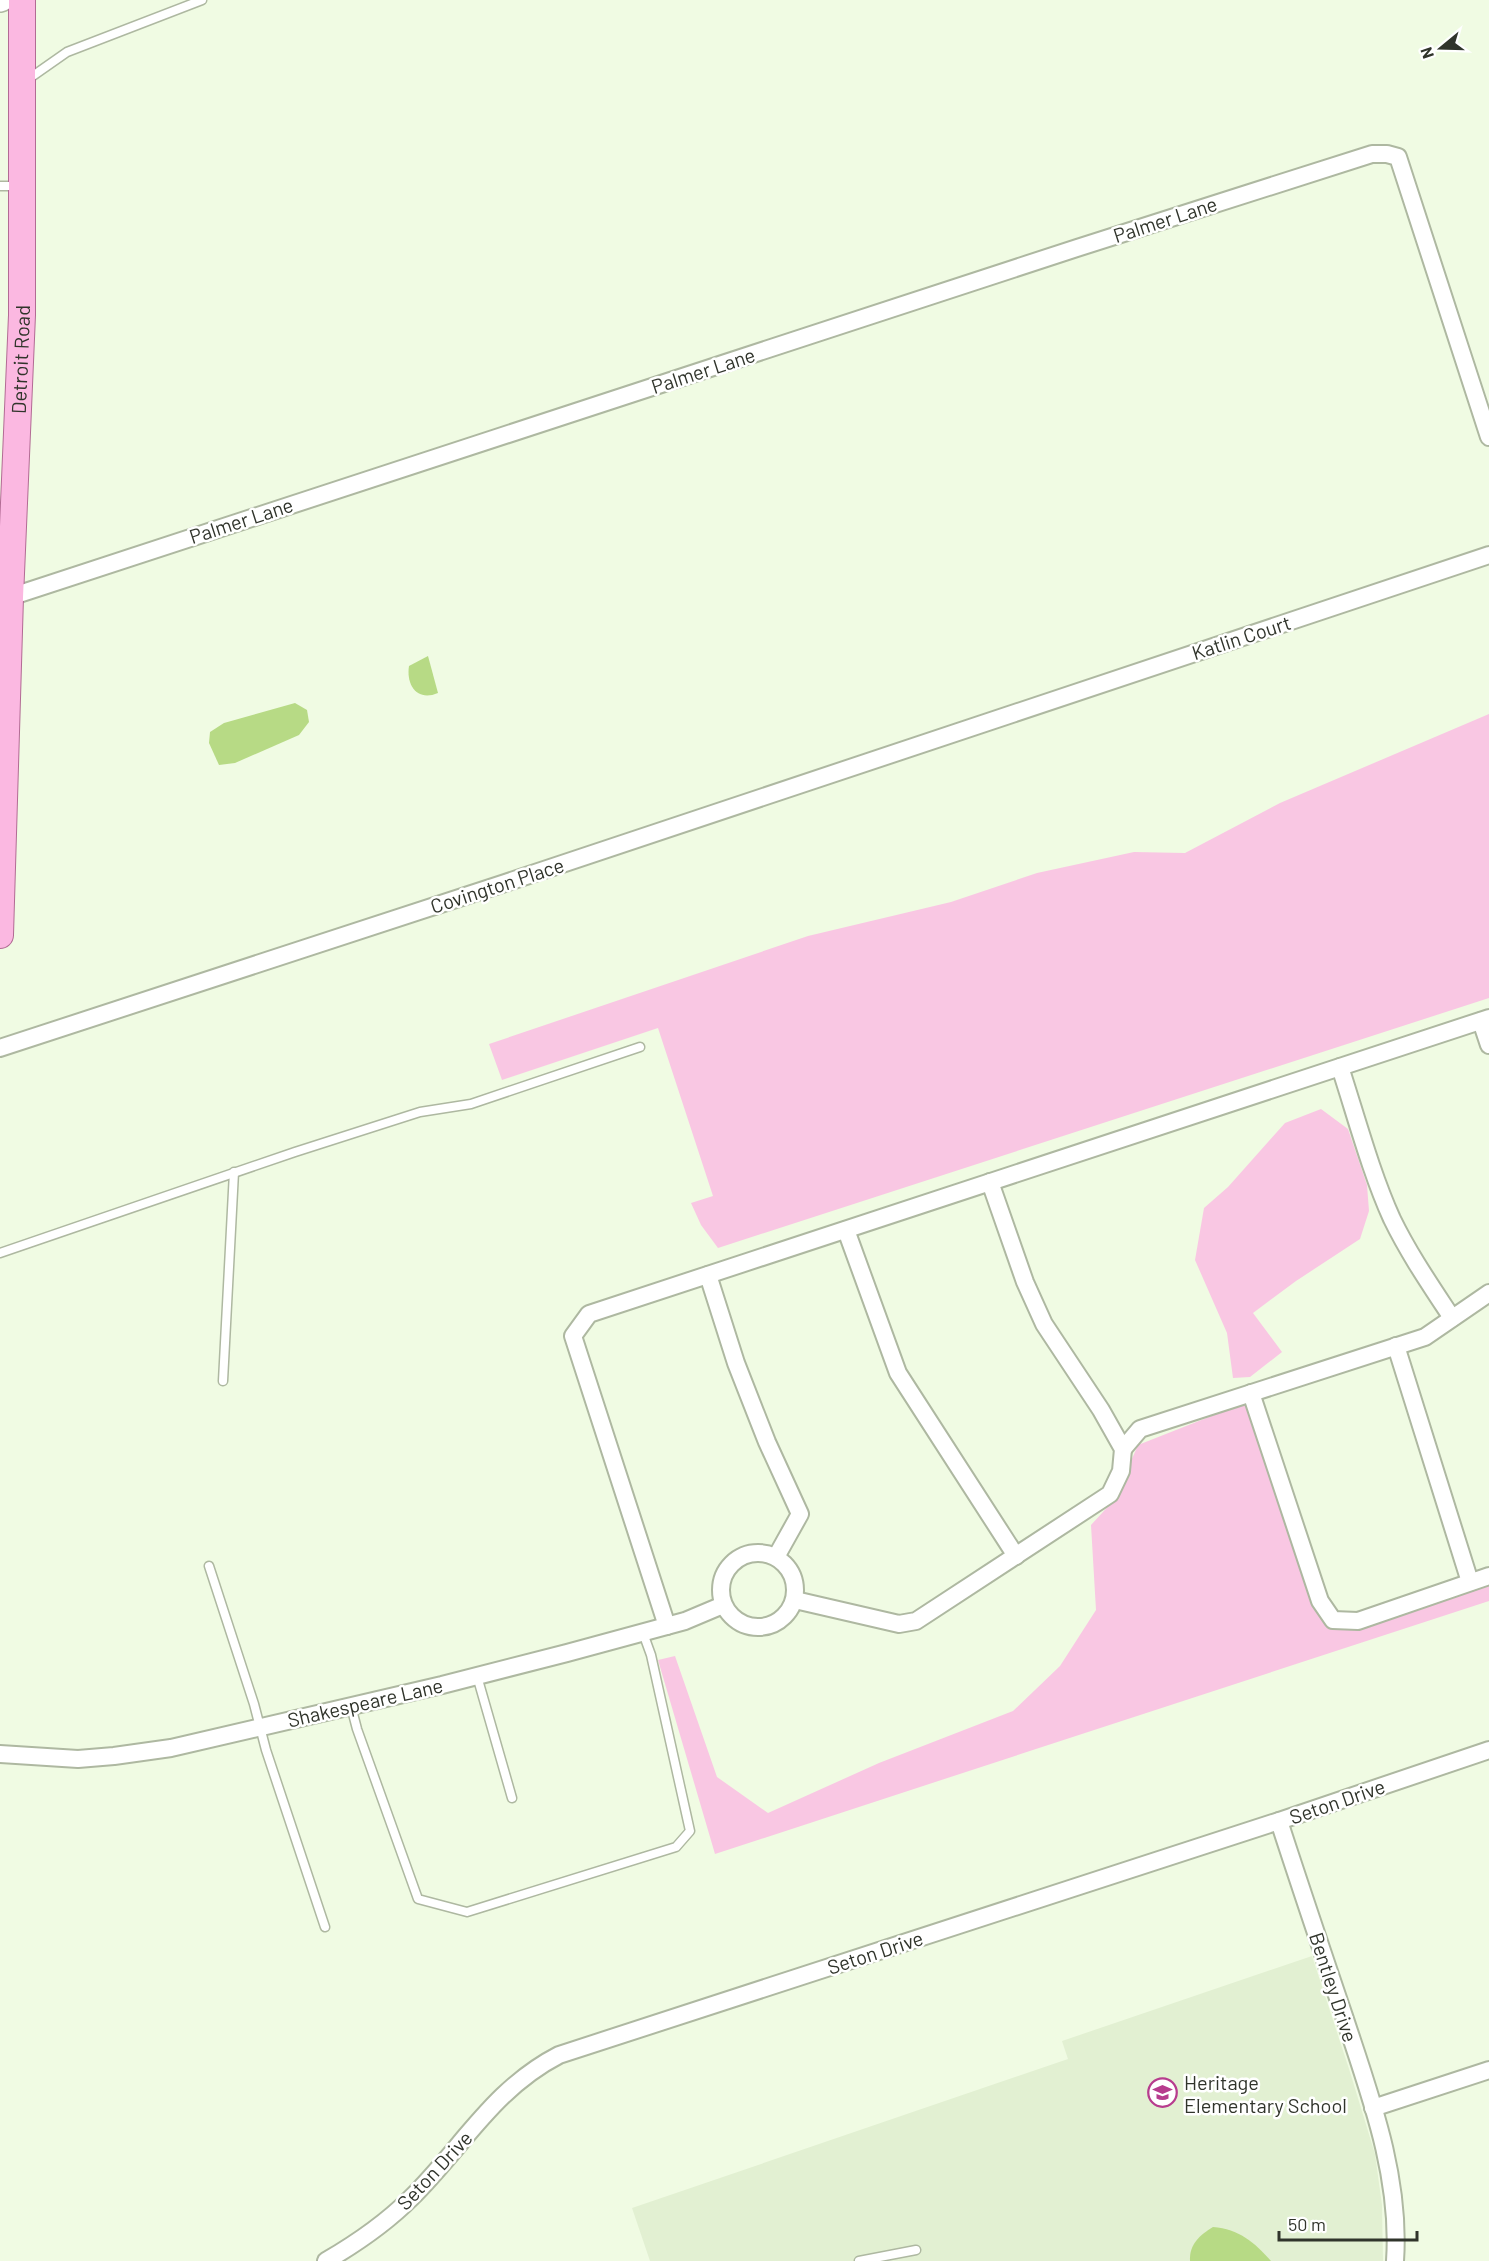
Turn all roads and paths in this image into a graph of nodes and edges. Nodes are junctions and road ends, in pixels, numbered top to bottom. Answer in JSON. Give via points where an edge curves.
{"nodes":[{"id":1,"x":22,"y":0,"type":"edge"},
{"id":2,"x":202,"y":0,"type":"edge"},
{"id":3,"x":22,"y":84,"type":"junction"},
{"id":4,"x":11,"y":186,"type":"edge"},
{"id":5,"x":1489,"y":437,"type":"edge"},
{"id":6,"x":1489,"y":555,"type":"edge"},
{"id":7,"x":10,"y":597,"type":"junction"},
{"id":8,"x":993,"y":719,"type":"joint"},
{"id":9,"x":2,"y":804,"type":"edge"},
{"id":10,"x":0,"y":935,"type":"edge"},
{"id":11,"x":1485,"y":1020,"type":"edge"},
{"id":12,"x":1489,"y":1045,"type":"edge"},
{"id":13,"x":640,"y":1047,"type":"dead end"},
{"id":14,"x":0,"y":1048,"type":"edge"},
{"id":15,"x":1340,"y":1067,"type":"junction"},
{"id":16,"x":234,"y":1172,"type":"junction"},
{"id":17,"x":990,"y":1182,"type":"junction"},
{"id":18,"x":846,"y":1230,"type":"junction"},
{"id":19,"x":0,"y":1253,"type":"edge"},
{"id":20,"x":708,"y":1275,"type":"junction"},
{"id":21,"x":1489,"y":1293,"type":"edge"},
{"id":22,"x":1452,"y":1318,"type":"junction"},
{"id":23,"x":1396,"y":1346,"type":"junction"},
{"id":24,"x":223,"y":1381,"type":"dead end"},
{"id":25,"x":1251,"y":1393,"type":"junction"},
{"id":26,"x":1123,"y":1449,"type":"junction"},
{"id":27,"x":1016,"y":1556,"type":"junction"},
{"id":28,"x":776,"y":1557,"type":"junction"},
{"id":29,"x":209,"y":1566,"type":"dead end"},
{"id":30,"x":1489,"y":1576,"type":"edge"},
{"id":31,"x":1470,"y":1582,"type":"junction"},
{"id":32,"x":795,"y":1599,"type":"junction"},
{"id":33,"x":723,"y":1605,"type":"junction"},
{"id":34,"x":667,"y":1626,"type":"junction"},
{"id":35,"x":643,"y":1633,"type":"junction"},
{"id":36,"x":477,"y":1676,"type":"junction"},
{"id":37,"x":351,"y":1706,"type":"junction"},
{"id":38,"x":259,"y":1727,"type":"junction"},
{"id":39,"x":1489,"y":1750,"type":"edge"},
{"id":40,"x":0,"y":1754,"type":"edge"},
{"id":41,"x":512,"y":1798,"type":"dead end"},
{"id":42,"x":1279,"y":1821,"type":"junction"},
{"id":43,"x":325,"y":1927,"type":"dead end"},
{"id":44,"x":1489,"y":2070,"type":"edge"},
{"id":45,"x":1373,"y":2108,"type":"junction"},
{"id":46,"x":916,"y":2250,"type":"dead end"},
{"id":47,"x":326,"y":2261,"type":"edge"},
{"id":48,"x":859,"y":2261,"type":"edge"},
{"id":49,"x":1395,"y":2261,"type":"edge"}],
"edges":[{"from":1,"to":3,"type":"main road","name":"Detroit Road"},
{"from":2,"to":3,"type":"lane","via":[[67,52]]},
{"from":3,"to":4,"type":"main road","name":"Detroit Road"},
{"from":4,"to":7,"type":"main road","name":"Detroit Road","via":[[22,315]]},
{"from":5,"to":7,"type":"street","name":"Palmer Lane","via":[[1398,157],[1372,154]]},
{"from":6,"to":8,"type":"street","name":"Katlin Court"},
{"from":7,"to":9,"type":"main road","name":"Detroit Road"},
{"from":8,"to":14,"type":"street","name":"Covington Place"},
{"from":9,"to":10,"type":"main road","name":"Detroit Road"},
{"from":11,"to":12,"type":"street"},
{"from":11,"to":15,"type":"street"},
{"from":13,"to":16,"type":"lane","via":[[471,1104],[420,1112]]},
{"from":15,"to":17,"type":"street"},
{"from":15,"to":22,"type":"street","via":[[1392,1219]]},
{"from":16,"to":19,"type":"lane"},
{"from":16,"to":24,"type":"lane"},
{"from":17,"to":18,"type":"street"},
{"from":17,"to":26,"type":"street","via":[[1024,1282],[1044,1324]]},
{"from":18,"to":20,"type":"street"},
{"from":18,"to":27,"type":"street","via":[[898,1373]]},
{"from":20,"to":28,"type":"street","via":[[740,1373],[800,1514]]},
{"from":20,"to":34,"type":"street","via":[[590,1314],[573,1336]]},
{"from":21,"to":22,"type":"street"},
{"from":22,"to":23,"type":"street","via":[[1425,1337]]},
{"from":23,"to":25,"type":"street"},
{"from":23,"to":31,"type":"street"},
{"from":25,"to":26,"type":"street","via":[[1140,1429]]},
{"from":25,"to":31,"type":"street","via":[[1320,1601],[1333,1620],[1358,1621]]},
{"from":26,"to":27,"type":"street","via":[[1121,1471],[1110,1494]]},
{"from":27,"to":32,"type":"street","via":[[916,1621],[899,1624]]},
{"from":28,"to":32,"type":"street","via":[[792,1575]]},
{"from":28,"to":33,"type":"street","via":[[755,1553],[731,1564],[720,1586]]},
{"from":29,"to":38,"type":"lane"},
{"from":30,"to":31,"type":"street"},
{"from":32,"to":33,"type":"street","via":[[780,1620],[763,1627],[742,1624]]},
{"from":33,"to":34,"type":"street","name":"Shakespeare Lane"},
{"from":34,"to":35,"type":"street","name":"Shakespeare Lane"},
{"from":35,"to":36,"type":"street","name":"Shakespeare Lane"},
{"from":35,"to":37,"type":"lane","via":[[690,1831],[676,1846],[467,1912],[418,1899]]},
{"from":36,"to":37,"type":"street","name":"Shakespeare Lane"},
{"from":36,"to":41,"type":"lane"},
{"from":37,"to":38,"type":"street","name":"Shakespeare Lane"},
{"from":38,"to":40,"type":"street","name":"Shakespeare Lane","via":[[171,1748],[114,1756],[78,1759]]},
{"from":38,"to":43,"type":"lane"},
{"from":39,"to":42,"type":"street","name":"Seton Drive"},
{"from":42,"to":45,"type":"street","name":"Bentley Drive"},
{"from":42,"to":47,"type":"street","name":"Seton Drive","via":[[559,2055],[500,2096],[411,2198],[372,2232]]},
{"from":44,"to":45,"type":"street"},
{"from":45,"to":49,"type":"street","name":"Bentley Drive","via":[[1394,2199]]},
{"from":46,"to":48,"type":"lane"}]}
